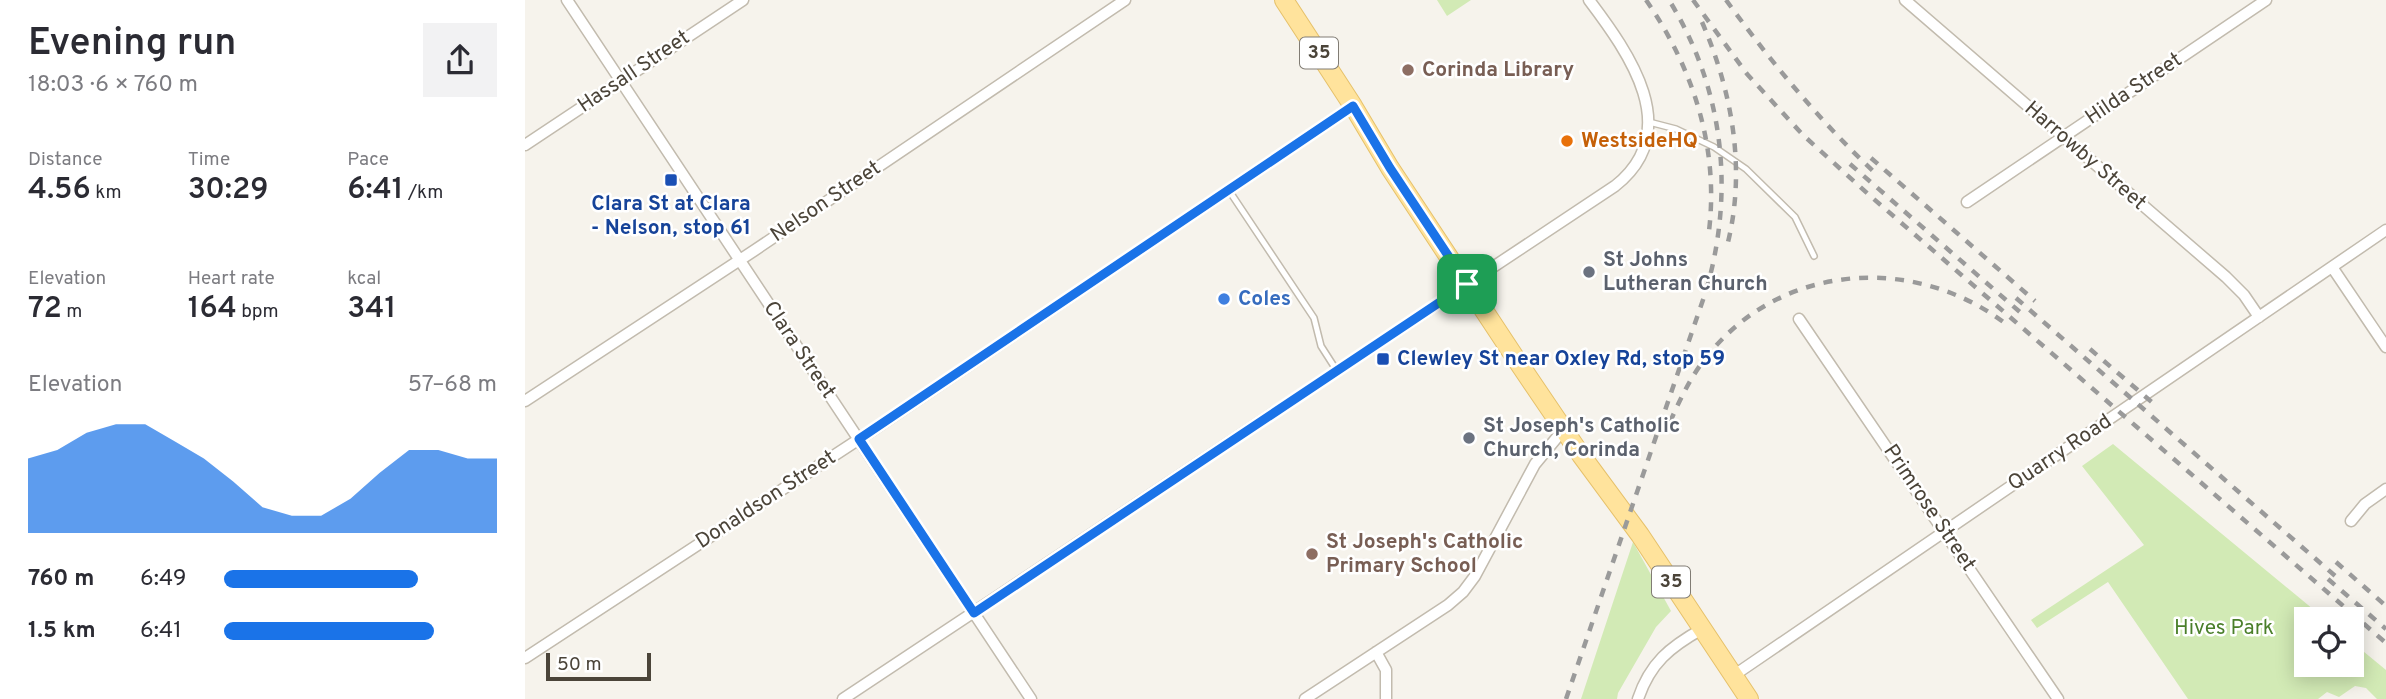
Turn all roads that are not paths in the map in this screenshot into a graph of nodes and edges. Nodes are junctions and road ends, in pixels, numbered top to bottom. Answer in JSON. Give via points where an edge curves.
{"nodes":[{"id":1,"x":567,"y":0,"type":"edge"},
{"id":2,"x":743,"y":0,"type":"edge"},
{"id":3,"x":1125,"y":0,"type":"edge"},
{"id":4,"x":1284,"y":0,"type":"edge"},
{"id":5,"x":1589,"y":0,"type":"edge"},
{"id":6,"x":1905,"y":0,"type":"edge"},
{"id":7,"x":2266,"y":0,"type":"edge"},
{"id":8,"x":621,"y":81,"type":"junction"},
{"id":9,"x":1353,"y":106,"type":"junction"},
{"id":10,"x":1649,"y":122,"type":"junction"},
{"id":11,"x":2063,"y":136,"type":"junction"},
{"id":12,"x":525,"y":145,"type":"edge"},
{"id":13,"x":1228,"y":189,"type":"junction"},
{"id":14,"x":1966,"y":201,"type":"dead end"},
{"id":15,"x":2386,"y":230,"type":"edge"},
{"id":16,"x":1814,"y":256,"type":"dead end"},
{"id":17,"x":739,"y":261,"type":"junction"},
{"id":18,"x":2332,"y":267,"type":"junction"},
{"id":19,"x":1467,"y":284,"type":"junction"},
{"id":20,"x":2259,"y":317,"type":"junction"},
{"id":21,"x":1799,"y":319,"type":"dead end"},
{"id":22,"x":2386,"y":347,"type":"edge"},
{"id":23,"x":1337,"y":370,"type":"junction"},
{"id":24,"x":525,"y":401,"type":"edge"},
{"id":25,"x":1564,"y":429,"type":"junction"},
{"id":26,"x":859,"y":439,"type":"junction"},
{"id":27,"x":2386,"y":489,"type":"edge"},
{"id":28,"x":2351,"y":521,"type":"dead end"},
{"id":29,"x":1945,"y":531,"type":"junction"},
{"id":30,"x":974,"y":613,"type":"junction"},
{"id":31,"x":1702,"y":629,"type":"junction"},
{"id":32,"x":1376,"y":652,"type":"junction"},
{"id":33,"x":525,"y":658,"type":"edge"},
{"id":34,"x":1733,"y":676,"type":"junction"},
{"id":35,"x":843,"y":699,"type":"edge"},
{"id":36,"x":1031,"y":699,"type":"edge"},
{"id":37,"x":1305,"y":699,"type":"edge"},
{"id":38,"x":1386,"y":699,"type":"edge"},
{"id":39,"x":1638,"y":699,"type":"edge"},
{"id":40,"x":1749,"y":699,"type":"edge"},
{"id":41,"x":2058,"y":699,"type":"edge"}],
"edges":[{"from":1,"to":8,"type":"street","name":"Clara Street"},
{"from":2,"to":8,"type":"street","name":"Hassall Street"},
{"from":3,"to":17,"type":"street","name":"Nelson Street"},
{"from":4,"to":9,"type":"main road","number":"35"},
{"from":5,"to":10,"type":"street","via":[[1633,64],[1643,87]]},
{"from":6,"to":11,"type":"street","name":"Harrowby Street"},
{"from":7,"to":11,"type":"street","name":"Hilda Street"},
{"from":8,"to":12,"type":"street","name":"Hassall Street"},
{"from":8,"to":17,"type":"street","name":"Clara Street"},
{"from":9,"to":13,"type":"street","name":"Donaldson Street"},
{"from":9,"to":19,"type":"main road","number":"35"},
{"from":10,"to":16,"type":"lane","via":[[1714,147],[1746,169],[1795,216]]},
{"from":10,"to":19,"type":"street","via":[[1643,150],[1629,174]]},
{"from":11,"to":14,"type":"street","name":"Hilda Street"},
{"from":11,"to":20,"type":"street","name":"Harrowby Street","via":[[2232,283]]},
{"from":13,"to":23,"type":"lane","via":[[1314,318],[1321,346]]},
{"from":13,"to":26,"type":"street","name":"Donaldson Street"},
{"from":15,"to":18,"type":"street","name":"Quarry Road"},
{"from":17,"to":24,"type":"street","name":"Nelson Street"},
{"from":17,"to":26,"type":"street","name":"Clara Street"},
{"from":18,"to":20,"type":"street","name":"Quarry Road"},
{"from":18,"to":22,"type":"street"},
{"from":19,"to":23,"type":"street"},
{"from":19,"to":25,"type":"main road","number":"35"},
{"from":20,"to":29,"type":"street","name":"Quarry Road"},
{"from":21,"to":29,"type":"street","name":"Primrose Street"},
{"from":23,"to":30,"type":"street"},
{"from":25,"to":31,"type":"main road","number":"35"},
{"from":25,"to":32,"type":"street","via":[[1535,464],[1463,592]]},
{"from":26,"to":30,"type":"street","name":"Clara Street"},
{"from":26,"to":33,"type":"street","name":"Donaldson Street"},
{"from":27,"to":28,"type":"street"},
{"from":29,"to":34,"type":"street","name":"Quarry Road"},
{"from":29,"to":41,"type":"street","name":"Primrose Street"},
{"from":30,"to":35,"type":"street"},
{"from":30,"to":36,"type":"street","name":"Clara Street"},
{"from":31,"to":34,"type":"main road","number":"35"},
{"from":31,"to":39,"type":"street","via":[[1663,654]]},
{"from":32,"to":37,"type":"street"},
{"from":32,"to":38,"type":"street","via":[[1386,670]]},
{"from":34,"to":40,"type":"main road","number":"35"}]}
